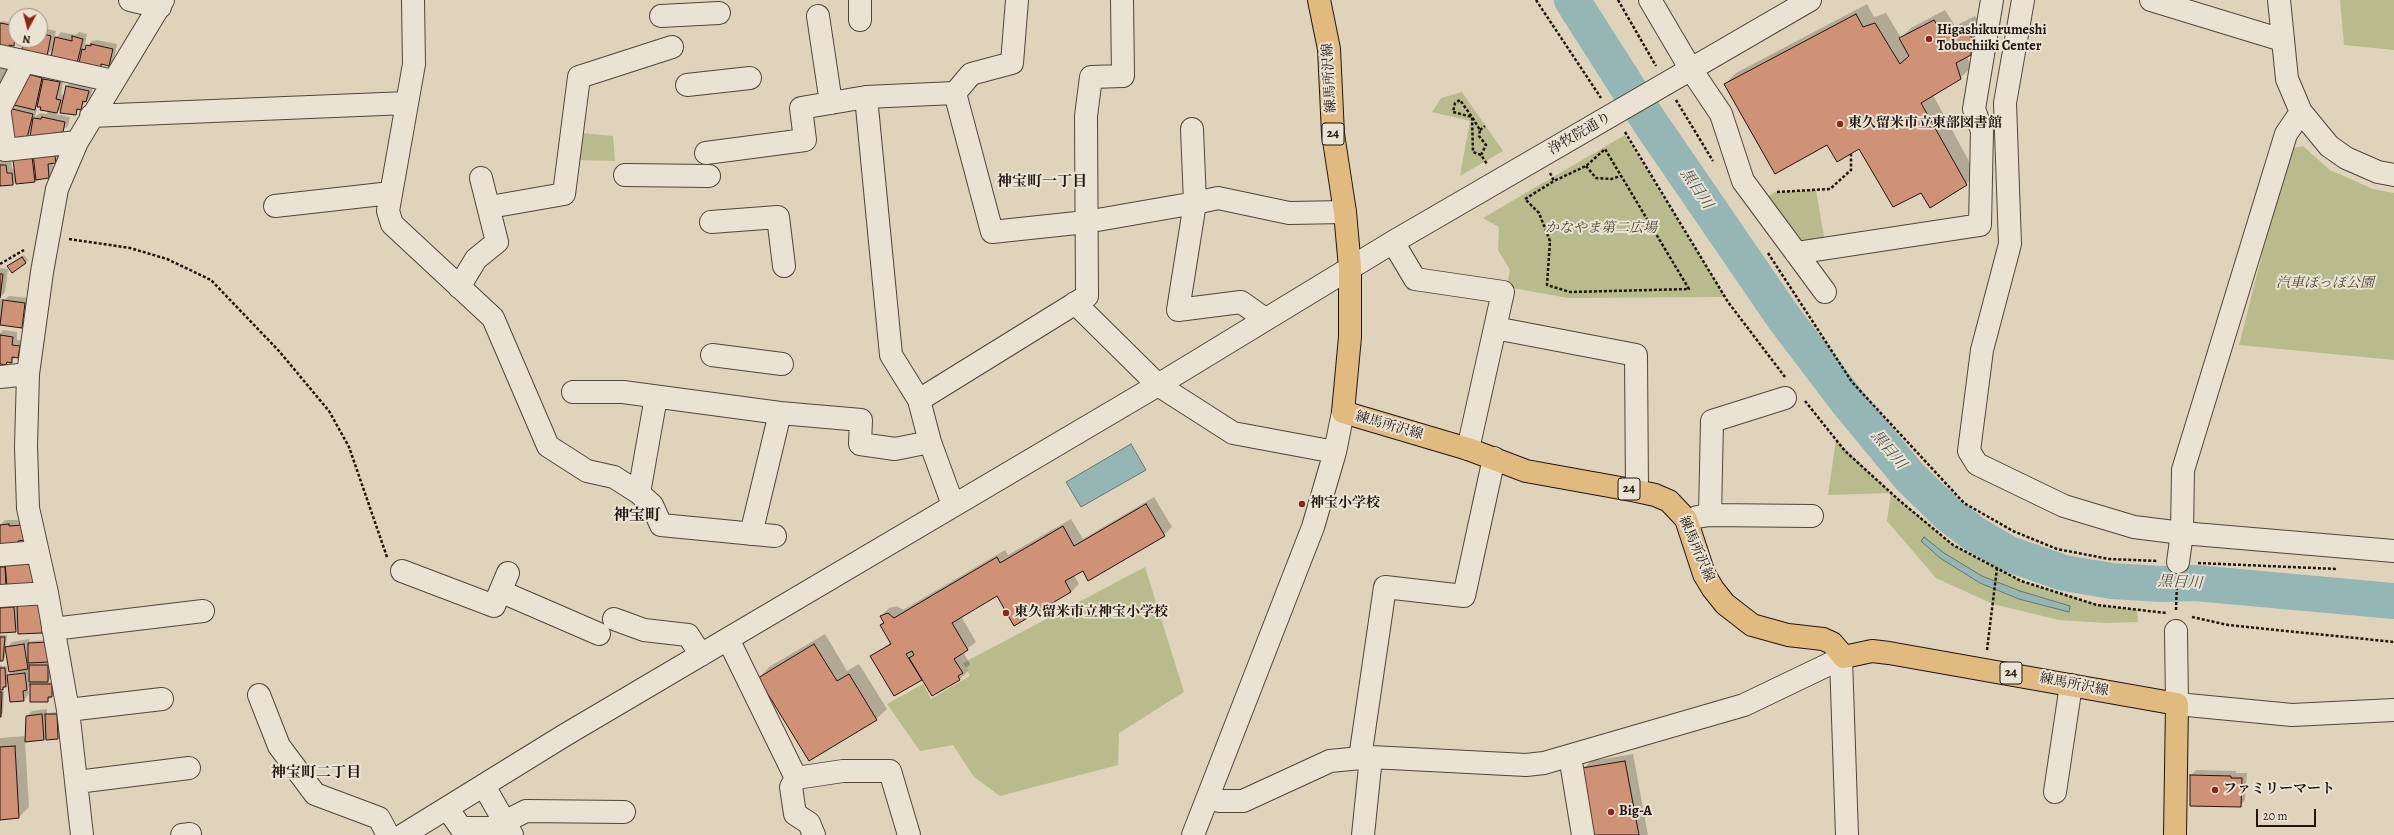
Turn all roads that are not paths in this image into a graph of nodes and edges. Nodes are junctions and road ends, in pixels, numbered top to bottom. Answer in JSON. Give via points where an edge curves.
{"nodes":[{"id":1,"x":130,"y":0,"type":"edge"},
{"id":2,"x":413,"y":0,"type":"edge"},
{"id":3,"x":1017,"y":0,"type":"edge"},
{"id":4,"x":1122,"y":0,"type":"edge"},
{"id":5,"x":1319,"y":0,"type":"edge"},
{"id":6,"x":1650,"y":0,"type":"edge"},
{"id":7,"x":1810,"y":0,"type":"edge"},
{"id":8,"x":1992,"y":0,"type":"edge"},
{"id":9,"x":2023,"y":0,"type":"edge"},
{"id":10,"x":2152,"y":0,"type":"edge"},
{"id":11,"x":2279,"y":0,"type":"edge"},
{"id":12,"x":162,"y":3,"type":"edge"},
{"id":13,"x":719,"y":13,"type":"dead end"},
{"id":14,"x":661,"y":16,"type":"dead end"},
{"id":15,"x":818,"y":16,"type":"dead end"},
{"id":16,"x":2282,"y":40,"type":"junction"},
{"id":17,"x":672,"y":47,"type":"dead end"},
{"id":18,"x":0,"y":56,"type":"edge"},
{"id":19,"x":24,"y":62,"type":"junction"},
{"id":20,"x":1690,"y":68,"type":"junction"},
{"id":21,"x":750,"y":78,"type":"dead end"},
{"id":22,"x":113,"y":81,"type":"junction"},
{"id":23,"x":687,"y":85,"type":"dead end"},
{"id":24,"x":955,"y":92,"type":"junction"},
{"id":25,"x":866,"y":97,"type":"junction"},
{"id":26,"x":407,"y":102,"type":"junction"},
{"id":27,"x":831,"y":102,"type":"junction"},
{"id":28,"x":0,"y":108,"type":"edge"},
{"id":29,"x":2301,"y":112,"type":"junction"},
{"id":30,"x":0,"y":114,"type":"edge"},
{"id":31,"x":91,"y":116,"type":"junction"},
{"id":32,"x":1192,"y":129,"type":"dead end"},
{"id":33,"x":77,"y":142,"type":"junction"},
{"id":34,"x":706,"y":153,"type":"dead end"},
{"id":35,"x":625,"y":175,"type":"dead end"},
{"id":36,"x":2394,"y":175,"type":"edge"},
{"id":37,"x":709,"y":176,"type":"dead end"},
{"id":38,"x":481,"y":178,"type":"dead end"},
{"id":39,"x":391,"y":193,"type":"junction"},
{"id":40,"x":1195,"y":203,"type":"junction"},
{"id":41,"x":275,"y":206,"type":"dead end"},
{"id":42,"x":490,"y":208,"type":"junction"},
{"id":43,"x":1345,"y":212,"type":"junction"},
{"id":44,"x":711,"y":222,"type":"dead end"},
{"id":45,"x":1086,"y":222,"type":"junction"},
{"id":46,"x":1392,"y":242,"type":"junction"},
{"id":47,"x":1796,"y":253,"type":"junction"},
{"id":48,"x":784,"y":266,"type":"dead end"},
{"id":49,"x":1350,"y":268,"type":"junction"},
{"id":50,"x":459,"y":287,"type":"junction"},
{"id":51,"x":1825,"y":292,"type":"dead end"},
{"id":52,"x":1075,"y":303,"type":"junction"},
{"id":53,"x":1265,"y":318,"type":"junction"},
{"id":54,"x":1495,"y":328,"type":"junction"},
{"id":55,"x":712,"y":355,"type":"dead end"},
{"id":56,"x":782,"y":364,"type":"dead end"},
{"id":57,"x":28,"y":374,"type":"junction"},
{"id":58,"x":0,"y":377,"type":"edge"},
{"id":59,"x":1158,"y":385,"type":"junction"},
{"id":60,"x":573,"y":392,"type":"dead end"},
{"id":61,"x":656,"y":397,"type":"junction"},
{"id":62,"x":1785,"y":398,"type":"dead end"},
{"id":63,"x":919,"y":400,"type":"junction"},
{"id":64,"x":1343,"y":412,"type":"junction"},
{"id":65,"x":780,"y":413,"type":"junction"},
{"id":66,"x":930,"y":442,"type":"junction"},
{"id":67,"x":1468,"y":449,"type":"junction"},
{"id":68,"x":1335,"y":452,"type":"junction"},
{"id":69,"x":1494,"y":458,"type":"junction"},
{"id":70,"x":1637,"y":491,"type":"junction"},
{"id":71,"x":639,"y":493,"type":"junction"},
{"id":72,"x":953,"y":505,"type":"junction"},
{"id":73,"x":1710,"y":515,"type":"junction"},
{"id":74,"x":1812,"y":516,"type":"dead end"},
{"id":75,"x":1686,"y":519,"type":"junction"},
{"id":76,"x":2182,"y":533,"type":"junction"},
{"id":77,"x":751,"y":534,"type":"junction"},
{"id":78,"x":775,"y":536,"type":"dead end"},
{"id":79,"x":2394,"y":551,"type":"edge"},
{"id":80,"x":37,"y":552,"type":"junction"},
{"id":81,"x":0,"y":555,"type":"edge"},
{"id":82,"x":2178,"y":563,"type":"road end"},
{"id":83,"x":402,"y":571,"type":"road end"},
{"id":84,"x":47,"y":593,"type":"junction"},
{"id":85,"x":0,"y":596,"type":"edge"},
{"id":86,"x":203,"y":611,"type":"dead end"},
{"id":87,"x":2176,"y":622,"type":"road end"},
{"id":88,"x":53,"y":629,"type":"junction"},
{"id":89,"x":728,"y":639,"type":"junction"},
{"id":90,"x":701,"y":655,"type":"junction"},
{"id":91,"x":1843,"y":658,"type":"junction"},
{"id":92,"x":2072,"y":685,"type":"junction"},
{"id":93,"x":259,"y":695,"type":"dead end"},
{"id":94,"x":162,"y":699,"type":"dead end"},
{"id":95,"x":2177,"y":704,"type":"junction"},
{"id":96,"x":68,"y":710,"type":"junction"},
{"id":97,"x":2394,"y":710,"type":"edge"},
{"id":98,"x":1570,"y":756,"type":"junction"},
{"id":99,"x":1366,"y":757,"type":"junction"},
{"id":100,"x":189,"y":768,"type":"dead end"},
{"id":101,"x":796,"y":778,"type":"junction"},
{"id":102,"x":77,"y":782,"type":"junction"},
{"id":103,"x":484,"y":786,"type":"junction"},
{"id":104,"x":2055,"y":792,"type":"dead end"},
{"id":105,"x":1208,"y":797,"type":"junction"},
{"id":106,"x":447,"y":808,"type":"junction"},
{"id":107,"x":624,"y":812,"type":"dead end"},
{"id":108,"x":508,"y":829,"type":"edge"},
{"id":109,"x":402,"y":834,"type":"edge"},
{"id":110,"x":82,"y":835,"type":"edge"},
{"id":111,"x":814,"y":835,"type":"edge"},
{"id":112,"x":909,"y":835,"type":"edge"},
{"id":113,"x":1193,"y":835,"type":"edge"},
{"id":114,"x":1363,"y":835,"type":"edge"},
{"id":115,"x":1583,"y":835,"type":"edge"},
{"id":116,"x":1847,"y":835,"type":"edge"},
{"id":117,"x":2175,"y":835,"type":"edge"}],
"edges":[{"from":1,"to":12,"type":"street"},
{"from":2,"to":26,"type":"street","via":[[414,64]]},
{"from":3,"to":24,"type":"street","via":[[1012,63],[972,74]]},
{"from":4,"to":45,"type":"street","via":[[1123,76],[1091,77],[1086,116]]},
{"from":5,"to":43,"type":"main road","name":"練馬所沢線","number":"24","via":[[1328,42],[1333,134]]},
{"from":6,"to":20,"type":"street"},
{"from":7,"to":20,"type":"street","name":"浄牧院通り"},
{"from":8,"to":47,"type":"street","via":[[1974,109],[1982,130],[1980,225]]},
{"from":9,"to":76,"type":"street","via":[[2005,104],[2010,244],[1982,350],[1969,451],[1977,464],[2064,506],[2134,527]]},
{"from":10,"to":16,"type":"street"},
{"from":11,"to":16,"type":"street"},
{"from":12,"to":22,"type":"street"},
{"from":13,"to":14,"type":"street"},
{"from":15,"to":27,"type":"street"},
{"from":16,"to":29,"type":"street","via":[[2287,79]]},
{"from":17,"to":42,"type":"street","via":[[579,77],[564,194]]},
{"from":18,"to":19,"type":"street"},
{"from":19,"to":22,"type":"street"},
{"from":19,"to":28,"type":"street"},
{"from":20,"to":46,"type":"street","name":"浄牧院通り","via":[[1665,84],[1608,106]]},
{"from":20,"to":47,"type":"street","via":[[1721,114],[1744,181]]},
{"from":21,"to":23,"type":"street"},
{"from":22,"to":31,"type":"street"},
{"from":24,"to":25,"type":"street"},
{"from":24,"to":45,"type":"street","via":[[992,232]]},
{"from":25,"to":27,"type":"street"},
{"from":25,"to":63,"type":"street","via":[[891,355]]},
{"from":26,"to":31,"type":"street"},
{"from":26,"to":39,"type":"street"},
{"from":27,"to":34,"type":"street","via":[[801,108],[805,140]]},
{"from":29,"to":36,"type":"street","via":[[2329,146],[2346,158],[2378,172]]},
{"from":29,"to":76,"type":"street","via":[[2286,134],[2183,470]]},
{"from":30,"to":33,"type":"street","via":[[5,150]]},
{"from":31,"to":33,"type":"street"},
{"from":32,"to":40,"type":"street"},
{"from":33,"to":57,"type":"street","via":[[57,189]]},
{"from":35,"to":37,"type":"street"},
{"from":38,"to":42,"type":"street"},
{"from":39,"to":41,"type":"street"},
{"from":39,"to":50,"type":"street","via":[[388,211],[392,224]]},
{"from":40,"to":43,"type":"street","via":[[1218,198],[1289,213]]},
{"from":40,"to":45,"type":"street"},
{"from":40,"to":53,"type":"street","via":[[1178,310],[1241,302]]},
{"from":42,"to":50,"type":"street","via":[[497,242],[476,258]]},
{"from":43,"to":49,"type":"main road","name":"練馬所沢線","number":"24"},
{"from":44,"to":48,"type":"street","via":[[778,217]]},
{"from":45,"to":52,"type":"street","via":[[1087,296]]},
{"from":46,"to":49,"type":"street","name":"浄牧院通り"},
{"from":46,"to":54,"type":"street","via":[[1415,279],[1503,292]]},
{"from":47,"to":51,"type":"street"},
{"from":49,"to":53,"type":"street","name":"浄牧院通り"},
{"from":49,"to":64,"type":"main road","name":"練馬所沢線","number":"24","via":[[1350,337]]},
{"from":50,"to":71,"type":"street","via":[[493,318],[548,446],[587,471],[614,478]]},
{"from":52,"to":59,"type":"street"},
{"from":52,"to":63,"type":"street"},
{"from":53,"to":59,"type":"street","name":"浄牧院通り"},
{"from":54,"to":67,"type":"street"},
{"from":54,"to":70,"type":"street","via":[[1636,355]]},
{"from":55,"to":56,"type":"street"},
{"from":57,"to":58,"type":"street"},
{"from":57,"to":80,"type":"street","via":[[28,508]]},
{"from":59,"to":68,"type":"street","via":[[1233,433]]},
{"from":59,"to":72,"type":"street","name":"浄牧院通り"},
{"from":60,"to":61,"type":"street","via":[[623,392]]},
{"from":61,"to":65,"type":"street"},
{"from":61,"to":71,"type":"street"},
{"from":62,"to":73,"type":"street","via":[[1712,421]]},
{"from":63,"to":66,"type":"street"},
{"from":64,"to":67,"type":"main road","name":"練馬所沢線","number":"24"},
{"from":64,"to":68,"type":"street"},
{"from":65,"to":66,"type":"street","via":[[861,420],[860,444],[894,449]]},
{"from":65,"to":77,"type":"street"},
{"from":66,"to":72,"type":"street"},
{"from":67,"to":69,"type":"main road","name":"練馬所沢線","number":"24"},
{"from":68,"to":105,"type":"street","via":[[1313,527]]},
{"from":69,"to":70,"type":"main road","name":"練馬所沢線","number":"24","via":[[1526,470]]},
{"from":69,"to":99,"type":"street","via":[[1464,596],[1385,587]]},
{"from":70,"to":75,"type":"main road","name":"練馬所沢線","number":"24","via":[[1669,501]]},
{"from":71,"to":77,"type":"street","via":[[652,505],[661,525]]},
{"from":72,"to":89,"type":"street","name":"浄牧院通り"},
{"from":73,"to":74,"type":"street"},
{"from":73,"to":75,"type":"street"},
{"from":75,"to":91,"type":"main road","name":"練馬所沢線","number":"24","via":[[1704,574],[1725,604],[1734,612],[1752,625],[1771,631],[1823,639],[1832,643]]},
{"from":76,"to":79,"type":"street"},
{"from":76,"to":82,"type":"street"},
{"from":77,"to":78,"type":"street"},
{"from":80,"to":81,"type":"street"},
{"from":80,"to":84,"type":"street"},
{"from":83,"to":90,"type":"street","via":[[494,606],[505,582],[607,627],[688,635]]},
{"from":84,"to":85,"type":"street"},
{"from":84,"to":88,"type":"street"},
{"from":86,"to":88,"type":"street"},
{"from":87,"to":95,"type":"street"},
{"from":88,"to":96,"type":"street"},
{"from":89,"to":90,"type":"street","name":"浄牧院通り"},
{"from":89,"to":101,"type":"street"},
{"from":90,"to":103,"type":"street","name":"浄牧院通り"},
{"from":91,"to":92,"type":"main road","name":"練馬所沢線","number":"24","via":[[1872,651],[1985,668]]},
{"from":91,"to":98,"type":"street","via":[[1744,705]]},
{"from":91,"to":116,"type":"street"},
{"from":92,"to":95,"type":"main road","name":"練馬所沢線","number":"24"},
{"from":92,"to":104,"type":"street"},
{"from":93,"to":109,"type":"street","via":[[279,746],[315,794],[379,818]]},
{"from":94,"to":96,"type":"street"},
{"from":95,"to":97,"type":"street","via":[[2292,715]]},
{"from":95,"to":117,"type":"main road"},
{"from":96,"to":102,"type":"street"},
{"from":98,"to":99,"type":"street","via":[[1526,765]]},
{"from":98,"to":115,"type":"street"},
{"from":99,"to":105,"type":"street","via":[[1330,761],[1243,801],[1219,801]]},
{"from":99,"to":114,"type":"street"},
{"from":100,"to":102,"type":"street"},
{"from":101,"to":111,"type":"street","via":[[791,787],[795,814],[809,823]]},
{"from":101,"to":112,"type":"street","via":[[844,771],[890,771]]},
{"from":102,"to":110,"type":"street"},
{"from":103,"to":106,"type":"street","name":"浄牧院通り"},
{"from":103,"to":108,"type":"street"},
{"from":105,"to":113,"type":"street"},
{"from":106,"to":108,"type":"street","via":[[461,828]]},
{"from":106,"to":109,"type":"street","name":"浄牧院通り"},
{"from":107,"to":108,"type":"street","via":[[526,811]]}]}
